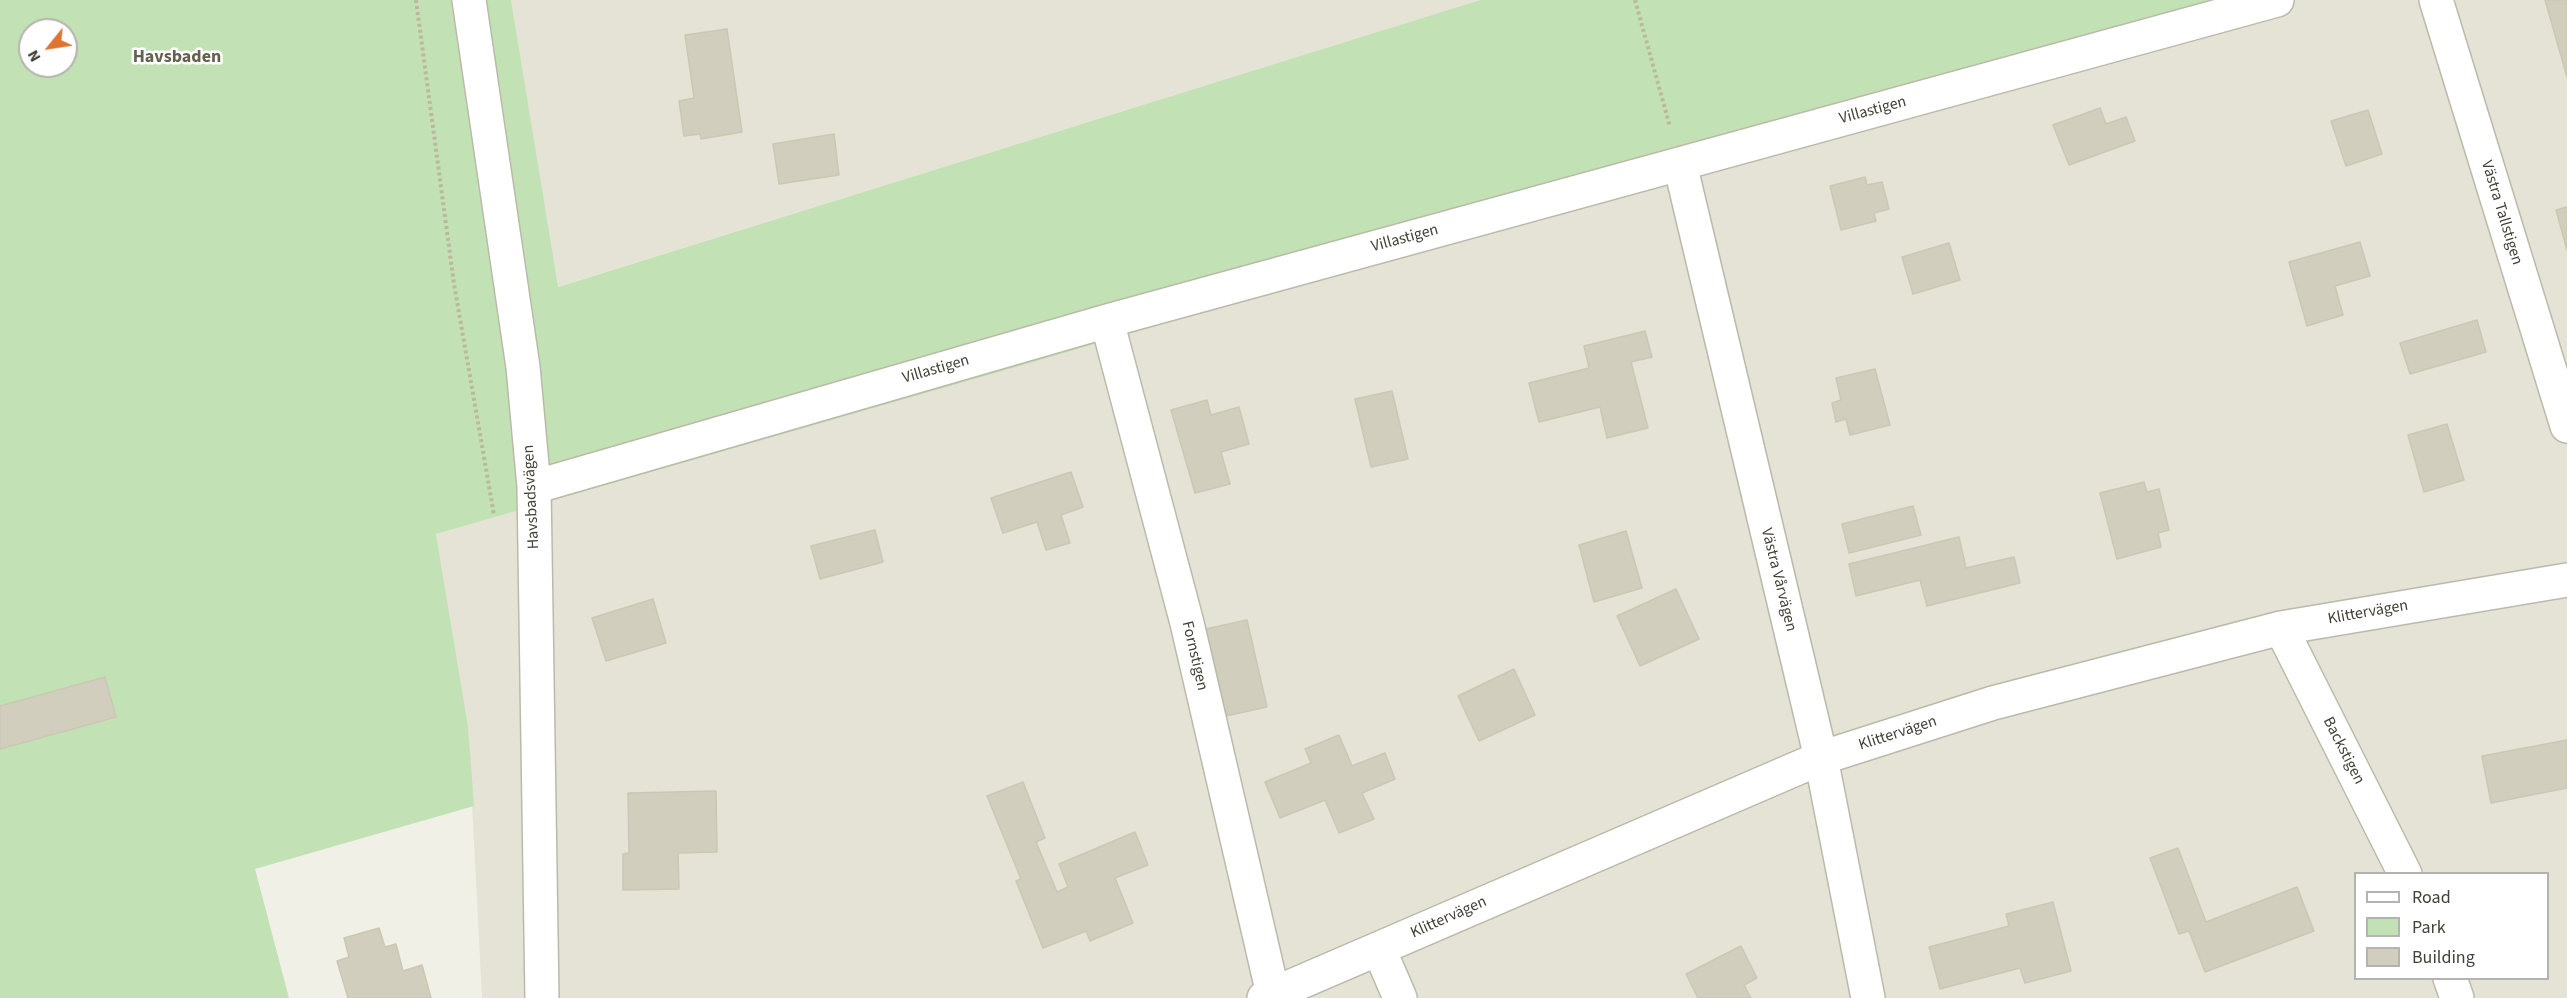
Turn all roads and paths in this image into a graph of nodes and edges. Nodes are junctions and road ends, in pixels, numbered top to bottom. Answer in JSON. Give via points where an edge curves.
{"nodes":[{"id":1,"x":416,"y":0,"type":"edge"},
{"id":2,"x":469,"y":0,"type":"edge"},
{"id":3,"x":1635,"y":0,"type":"edge"},
{"id":4,"x":2277,"y":0,"type":"edge"},
{"id":5,"x":2436,"y":0,"type":"edge"},
{"id":6,"x":1680,"y":164,"type":"junction"},
{"id":7,"x":1107,"y":321,"type":"junction"},
{"id":8,"x":2567,"y":426,"type":"edge"},
{"id":9,"x":534,"y":487,"type":"junction"},
{"id":10,"x":496,"y":525,"type":"dead end"},
{"id":11,"x":2567,"y":580,"type":"edge"},
{"id":12,"x":2281,"y":628,"type":"junction"},
{"id":13,"x":1821,"y":758,"type":"junction"},
{"id":14,"x":2404,"y":872,"type":"edge"},
{"id":15,"x":1378,"y":949,"type":"junction"},
{"id":16,"x":2451,"y":980,"type":"edge"},
{"id":17,"x":1268,"y":996,"type":"edge"},
{"id":18,"x":542,"y":998,"type":"edge"},
{"id":19,"x":1400,"y":998,"type":"edge"},
{"id":20,"x":1868,"y":998,"type":"edge"},
{"id":21,"x":2457,"y":998,"type":"edge"}],
"edges":[{"from":1,"to":10,"type":"path","via":[[454,284]]},
{"from":2,"to":9,"type":"street","name":"Havsbadsvägen","via":[[523,367]]},
{"from":3,"to":6,"type":"path"},
{"from":4,"to":6,"type":"street","name":"Villastigen"},
{"from":5,"to":8,"type":"street","name":"Västra Tallstigen"},
{"from":6,"to":7,"type":"street","name":"Villastigen"},
{"from":6,"to":13,"type":"street","name":"Västra Vårvägen"},
{"from":7,"to":9,"type":"street","name":"Villastigen"},
{"from":7,"to":17,"type":"street","name":"Fornstigen","via":[[1187,623]]},
{"from":9,"to":18,"type":"street","name":"Havsbadsvägen"},
{"from":11,"to":12,"type":"street","name":"Klittervägen"},
{"from":12,"to":13,"type":"street","name":"Klittervägen","via":[[1993,704]]},
{"from":12,"to":14,"type":"street","name":"Backstigen"},
{"from":13,"to":15,"type":"street","name":"Klittervägen"},
{"from":13,"to":20,"type":"street","name":"Västra Vårvägen"},
{"from":15,"to":17,"type":"street","name":"Klittervägen"},
{"from":15,"to":19,"type":"street"},
{"from":16,"to":21,"type":"street"}]}
